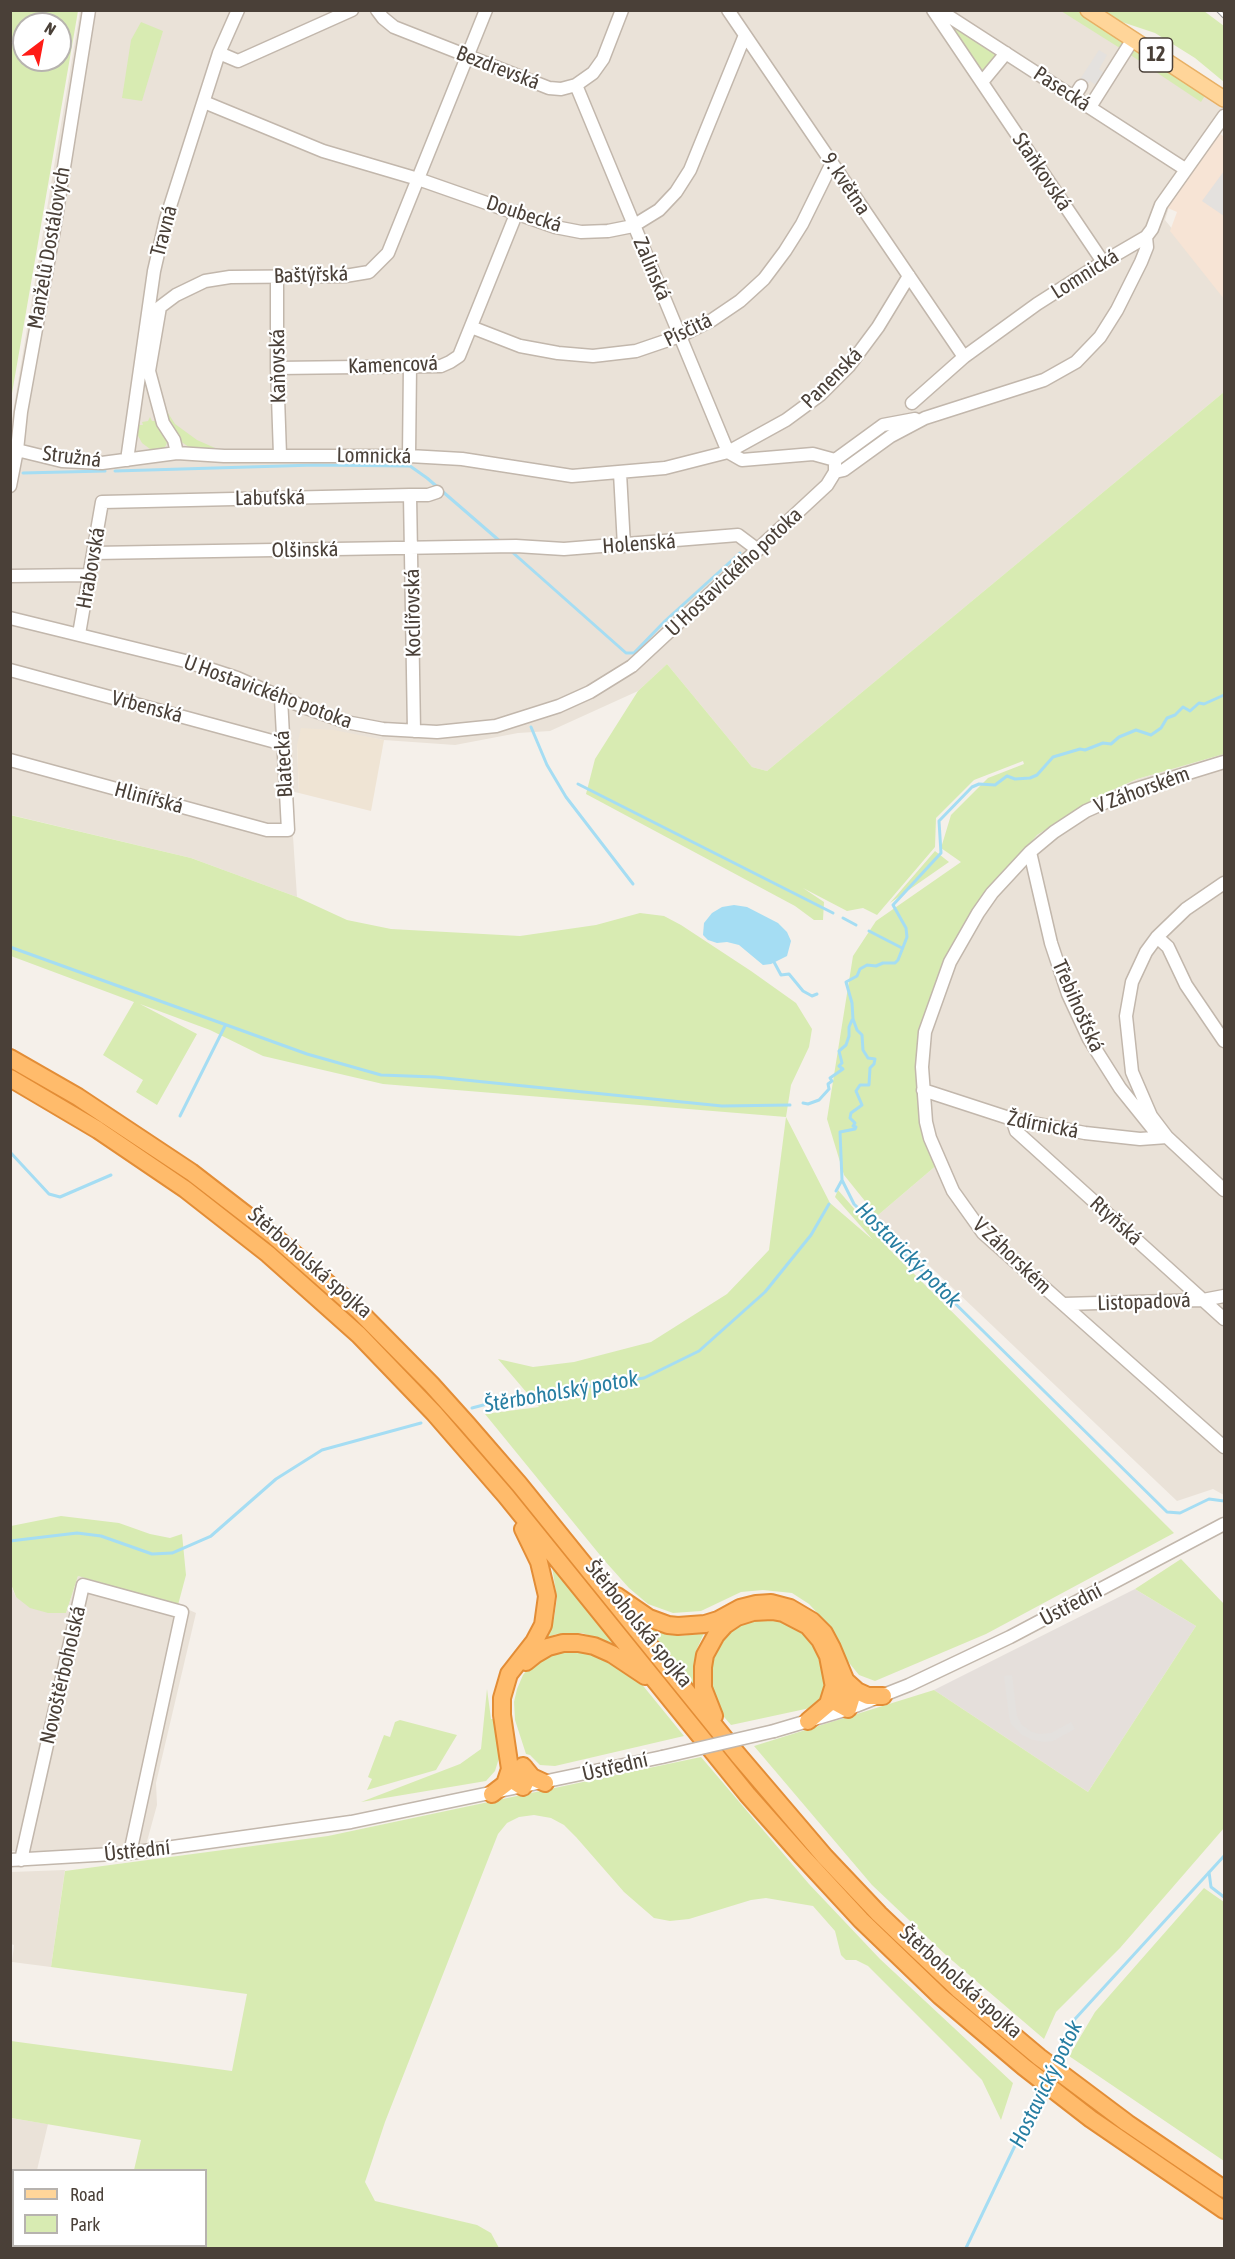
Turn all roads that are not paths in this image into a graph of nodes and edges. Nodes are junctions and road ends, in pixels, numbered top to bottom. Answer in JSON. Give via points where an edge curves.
{"nodes":[{"id":1,"x":89,"y":10,"type":"edge"},
{"id":2,"x":238,"y":10,"type":"edge"},
{"id":3,"x":352,"y":10,"type":"edge"},
{"id":4,"x":377,"y":10,"type":"edge"},
{"id":5,"x":486,"y":10,"type":"edge"},
{"id":6,"x":622,"y":10,"type":"edge"},
{"id":7,"x":728,"y":10,"type":"edge"},
{"id":8,"x":933,"y":10,"type":"edge"},
{"id":9,"x":939,"y":10,"type":"edge"},
{"id":10,"x":1088,"y":10,"type":"edge"},
{"id":11,"x":745,"y":35,"type":"junction"},
{"id":12,"x":1129,"y":45,"type":"junction"},
{"id":13,"x":219,"y":53,"type":"junction"},
{"id":14,"x":1006,"y":53,"type":"junction"},
{"id":15,"x":468,"y":57,"type":"junction"},
{"id":16,"x":982,"y":82,"type":"junction"},
{"id":17,"x":576,"y":85,"type":"junction"},
{"id":18,"x":1224,"y":99,"type":"edge"},
{"id":19,"x":204,"y":102,"type":"junction"},
{"id":20,"x":1090,"y":107,"type":"junction"},
{"id":21,"x":1224,"y":116,"type":"edge"},
{"id":22,"x":832,"y":163,"type":"junction"},
{"id":23,"x":1185,"y":169,"type":"junction"},
{"id":24,"x":418,"y":179,"type":"junction"},
{"id":25,"x":517,"y":212,"type":"junction"},
{"id":26,"x":633,"y":226,"type":"junction"},
{"id":27,"x":1146,"y":237,"type":"junction"},
{"id":28,"x":1103,"y":262,"type":"junction"},
{"id":29,"x":909,"y":276,"type":"junction"},
{"id":30,"x":278,"y":277,"type":"junction"},
{"id":31,"x":471,"y":327,"type":"junction"},
{"id":32,"x":680,"y":336,"type":"junction"},
{"id":33,"x":964,"y":357,"type":"junction"},
{"id":34,"x":410,"y":366,"type":"junction"},
{"id":35,"x":277,"y":368,"type":"junction"},
{"id":36,"x":912,"y":403,"type":"dead end"},
{"id":37,"x":18,"y":450,"type":"junction"},
{"id":38,"x":728,"y":452,"type":"junction"},
{"id":39,"x":177,"y":453,"type":"junction"},
{"id":40,"x":280,"y":455,"type":"junction"},
{"id":41,"x":409,"y":456,"type":"junction"},
{"id":42,"x":127,"y":460,"type":"junction"},
{"id":43,"x":835,"y":466,"type":"junction"},
{"id":44,"x":620,"y":473,"type":"junction"},
{"id":45,"x":10,"y":486,"type":"edge"},
{"id":46,"x":437,"y":492,"type":"dead end"},
{"id":47,"x":410,"y":495,"type":"junction"},
{"id":48,"x":102,"y":502,"type":"joint"},
{"id":49,"x":516,"y":546,"type":"joint"},
{"id":50,"x":624,"y":546,"type":"junction"},
{"id":51,"x":412,"y":548,"type":"junction"},
{"id":52,"x":758,"y":550,"type":"junction"},
{"id":53,"x":93,"y":553,"type":"junction"},
{"id":54,"x":89,"y":575,"type":"junction"},
{"id":55,"x":10,"y":576,"type":"edge"},
{"id":56,"x":10,"y":618,"type":"edge"},
{"id":57,"x":79,"y":634,"type":"junction"},
{"id":58,"x":10,"y":670,"type":"edge"},
{"id":59,"x":281,"y":698,"type":"junction"},
{"id":60,"x":414,"y":731,"type":"junction"},
{"id":61,"x":283,"y":744,"type":"junction"},
{"id":62,"x":10,"y":760,"type":"edge"},
{"id":63,"x":1224,"y":762,"type":"edge"},
{"id":64,"x":288,"y":830,"type":"joint"},
{"id":65,"x":1030,"y":852,"type":"junction"},
{"id":66,"x":1224,"y":883,"type":"edge"},
{"id":67,"x":1157,"y":937,"type":"junction"},
{"id":68,"x":1224,"y":1041,"type":"edge"},
{"id":69,"x":10,"y":1058,"type":"edge"},
{"id":70,"x":10,"y":1078,"type":"edge"},
{"id":71,"x":923,"y":1090,"type":"junction"},
{"id":72,"x":1012,"y":1119,"type":"junction"},
{"id":73,"x":1167,"y":1137,"type":"junction"},
{"id":74,"x":1224,"y":1190,"type":"edge"},
{"id":75,"x":1224,"y":1296,"type":"edge"},
{"id":76,"x":1203,"y":1300,"type":"junction"},
{"id":77,"x":1064,"y":1304,"type":"junction"},
{"id":78,"x":1224,"y":1319,"type":"edge"},
{"id":79,"x":1224,"y":1447,"type":"edge"},
{"id":80,"x":506,"y":1496,"type":"junction"},
{"id":81,"x":1224,"y":1524,"type":"edge"},
{"id":82,"x":587,"y":1569,"type":"junction"},
{"id":83,"x":840,"y":1684,"type":"junction"},
{"id":84,"x":883,"y":1696,"type":"junction"},
{"id":85,"x":670,"y":1699,"type":"junction"},
{"id":86,"x":848,"y":1709,"type":"junction"},
{"id":87,"x":808,"y":1720,"type":"junction"},
{"id":88,"x":738,"y":1755,"type":"junction"},
{"id":89,"x":517,"y":1768,"type":"junction"},
{"id":90,"x":545,"y":1783,"type":"junction"},
{"id":91,"x":523,"y":1787,"type":"junction"},
{"id":92,"x":492,"y":1794,"type":"junction"},
{"id":93,"x":130,"y":1853,"type":"junction"},
{"id":94,"x":16,"y":1860,"type":"edge"},
{"id":95,"x":1224,"y":2189,"type":"edge"},
{"id":96,"x":1224,"y":2210,"type":"edge"}],
"edges":[{"from":1,"to":37,"type":"street","name":"Manželů Dostálových","via":[[21,412]]},
{"from":2,"to":13,"type":"street","name":"Travná"},
{"from":3,"to":13,"type":"street","via":[[238,61]]},
{"from":4,"to":15,"type":"street","name":"Bezdrevská","via":[[394,27]]},
{"from":5,"to":15,"type":"street","name":"Baštýřská"},
{"from":6,"to":17,"type":"street","via":[[603,59],[593,73]]},
{"from":7,"to":11,"type":"street","name":"9. května"},
{"from":8,"to":16,"type":"street","name":"Staňkovská"},
{"from":9,"to":14,"type":"street","name":"Pasecká"},
{"from":10,"to":12,"type":"main road","number":"12"},
{"from":11,"to":22,"type":"street","name":"9. května"},
{"from":11,"to":26,"type":"street","name":"Doubecká","via":[[690,170],[659,210]]},
{"from":12,"to":18,"type":"main road","number":"12"},
{"from":12,"to":20,"type":"street"},
{"from":13,"to":19,"type":"street","name":"Travná"},
{"from":14,"to":16,"type":"street"},
{"from":14,"to":20,"type":"street","name":"Pasecká","via":[[1078,92]]},
{"from":15,"to":17,"type":"street","name":"Bezdrevská","via":[[549,88]]},
{"from":15,"to":24,"type":"street","name":"Baštýřská"},
{"from":16,"to":28,"type":"street","name":"Staňkovská"},
{"from":17,"to":26,"type":"street","name":"Zalinská"},
{"from":19,"to":24,"type":"street","name":"Doubecká","via":[[323,151]]},
{"from":19,"to":42,"type":"street","name":"Travná","via":[[166,219],[154,271]]},
{"from":20,"to":23,"type":"street","name":"Pasecká"},
{"from":21,"to":23,"type":"street"},
{"from":22,"to":29,"type":"street","name":"9. května"},
{"from":22,"to":32,"type":"street","name":"Písčitá","via":[[802,224],[764,279],[712,320]]},
{"from":23,"to":27,"type":"street"},
{"from":24,"to":25,"type":"street","name":"Doubecká"},
{"from":24,"to":30,"type":"street","name":"Baštýřská","via":[[388,254],[369,272]]},
{"from":25,"to":26,"type":"street","name":"Doubecká","via":[[581,232]]},
{"from":25,"to":31,"type":"street","name":"Kamencová"},
{"from":26,"to":32,"type":"street","name":"Zalinská"},
{"from":27,"to":28,"type":"street","name":"Lomnická"},
{"from":27,"to":43,"type":"street","via":[[1147,247],[1117,310],[1100,337],[1076,362],[1044,380],[925,417],[883,425]]},
{"from":28,"to":33,"type":"street","name":"Lomnická"},
{"from":29,"to":33,"type":"street","name":"9. května"},
{"from":29,"to":38,"type":"street","name":"Panenská","via":[[873,335],[820,395],[786,420]]},
{"from":30,"to":35,"type":"street","name":"Kaňovská"},
{"from":30,"to":39,"type":"street","name":"Baštýřská","via":[[205,281],[160,307],[149,370],[163,423]]},
{"from":31,"to":32,"type":"street","name":"Písčitá","via":[[520,346],[593,356],[636,351]]},
{"from":31,"to":34,"type":"street","name":"Kamencová","via":[[459,356],[450,362],[441,366]]},
{"from":32,"to":38,"type":"street","name":"Zalinská"},
{"from":33,"to":36,"type":"street","name":"Lomnická"},
{"from":34,"to":35,"type":"street","name":"Kamencová"},
{"from":34,"to":41,"type":"street"},
{"from":35,"to":40,"type":"street","name":"Kaňovská"},
{"from":37,"to":42,"type":"street","name":"Stružná","via":[[62,461]]},
{"from":37,"to":45,"type":"street","name":"Manželů Dostálových"},
{"from":38,"to":43,"type":"street","name":"Lomnická","via":[[742,460],[813,454]]},
{"from":38,"to":44,"type":"street","name":"Lomnická","via":[[665,468]]},
{"from":39,"to":40,"type":"street","name":"Lomnická"},
{"from":39,"to":42,"type":"street","name":"Lomnická"},
{"from":40,"to":41,"type":"street","name":"Lomnická"},
{"from":41,"to":44,"type":"street","name":"Lomnická","via":[[462,459],[572,476]]},
{"from":43,"to":52,"type":"street","name":"U Hostavického potoka","via":[[827,485]]},
{"from":44,"to":50,"type":"street"},
{"from":46,"to":47,"type":"street","name":"Labuťská"},
{"from":47,"to":48,"type":"street","name":"Labuťská"},
{"from":47,"to":51,"type":"street","name":"Koclířovská"},
{"from":48,"to":53,"type":"street","name":"Hrabovská"},
{"from":49,"to":50,"type":"street","name":"Holenská"},
{"from":49,"to":51,"type":"street","name":"Olšinská"},
{"from":50,"to":52,"type":"street","name":"Holenská","via":[[738,536]]},
{"from":51,"to":53,"type":"street","name":"Olšinská"},
{"from":51,"to":60,"type":"street","name":"Koclířovská"},
{"from":52,"to":60,"type":"street","name":"U Hostavického potoka","via":[[632,666],[590,692],[496,726]]},
{"from":53,"to":54,"type":"street","name":"Hrabovská"},
{"from":54,"to":55,"type":"street"},
{"from":54,"to":57,"type":"street","name":"Hrabovská"},
{"from":56,"to":57,"type":"street","name":"U Hostavického potoka"},
{"from":57,"to":59,"type":"street","name":"U Hostavického potoka","via":[[185,661]]},
{"from":58,"to":61,"type":"street","name":"Vrbenská"},
{"from":59,"to":60,"type":"street","name":"U Hostavického potoka","via":[[346,722]]},
{"from":59,"to":61,"type":"street","name":"Blatecká"},
{"from":61,"to":64,"type":"street","name":"Blatecká"},
{"from":62,"to":64,"type":"street","name":"Hlinířská","via":[[267,830]]},
{"from":63,"to":65,"type":"street","name":"V Záhorském","via":[[1133,790],[1086,811]]},
{"from":65,"to":71,"type":"street","name":"V Záhorském","via":[[992,893],[950,962],[925,1032]]},
{"from":65,"to":73,"type":"street","name":"Třebihošťská","via":[[1051,943],[1089,1039],[1149,1127]]},
{"from":66,"to":67,"type":"street","via":[[1186,909]]},
{"from":67,"to":68,"type":"street","via":[[1168,947],[1186,985]]},
{"from":67,"to":73,"type":"street","via":[[1132,982],[1126,1016],[1136,1085]]},
{"from":69,"to":82,"type":"highway","name":"Štěrboholská spojka","via":[[176,1161],[316,1272],[431,1384]]},
{"from":70,"to":80,"type":"highway","name":"Štěrboholská spojka","via":[[142,1158],[268,1254],[378,1354]]},
{"from":71,"to":72,"type":"street","name":"Ždírnická"},
{"from":71,"to":77,"type":"street","name":"V Záhorském","via":[[930,1138],[953,1191],[983,1233]]},
{"from":72,"to":73,"type":"street","name":"Ždírnická","via":[[1085,1133],[1140,1139]]},
{"from":72,"to":76,"type":"street","name":"Rtyňská","via":[[1016,1131]]},
{"from":73,"to":74,"type":"street"},
{"from":75,"to":76,"type":"street","name":"Listopadová"},
{"from":76,"to":77,"type":"street","name":"Listopadová"},
{"from":76,"to":78,"type":"street","name":"Rtyňská"},
{"from":77,"to":79,"type":"street","name":"V Záhorském"},
{"from":80,"to":85,"type":"highway","name":"Štěrboholská spojka"},
{"from":80,"to":89,"type":"highway","via":[[536,1553],[547,1596],[543,1625],[503,1689],[502,1715]]},
{"from":81,"to":84,"type":"street","name":"Ústřední","via":[[1010,1637]]},
{"from":82,"to":83,"type":"highway","via":[[638,1611],[668,1625],[705,1624],[756,1604],[790,1608],[824,1633]]},
{"from":82,"to":88,"type":"highway","name":"Štěrboholská spojka"},
{"from":83,"to":84,"type":"highway","via":[[868,1696]]},
{"from":83,"to":86,"type":"highway","via":[[837,1703]]},
{"from":83,"to":87,"type":"highway","via":[[828,1704]]},
{"from":83,"to":88,"type":"highway","via":[[815,1633],[800,1621],[762,1610],[729,1622],[708,1649],[703,1681],[714,1716]]},
{"from":84,"to":86,"type":"street","name":"Ústřední"},
{"from":85,"to":89,"type":"highway","via":[[635,1668],[594,1646],[571,1642],[542,1650],[519,1672],[509,1697]]},
{"from":85,"to":96,"type":"highway","name":"Štěrboholská spojka","via":[[747,1794],[848,1906],[940,1996],[1055,2092]]},
{"from":86,"to":87,"type":"street","name":"Ústřední"},
{"from":87,"to":90,"type":"street","name":"Ústřední","bridge":true},
{"from":88,"to":95,"type":"highway","name":"Štěrboholská spojka","via":[[825,1857],[951,1983],[1061,2075]]},
{"from":89,"to":90,"type":"highway"},
{"from":89,"to":91,"type":"highway","via":[[526,1781]]},
{"from":89,"to":92,"type":"highway"},
{"from":90,"to":91,"type":"street","name":"Ústřední"},
{"from":91,"to":92,"type":"street","name":"Ústřední"},
{"from":92,"to":93,"type":"street","name":"Ústřední","via":[[351,1822]]},
{"from":93,"to":94,"type":"street","name":"Ústřední"},
{"from":93,"to":94,"type":"street","name":"Novoštěrboholská","via":[[182,1612],[83,1585]]}]}
